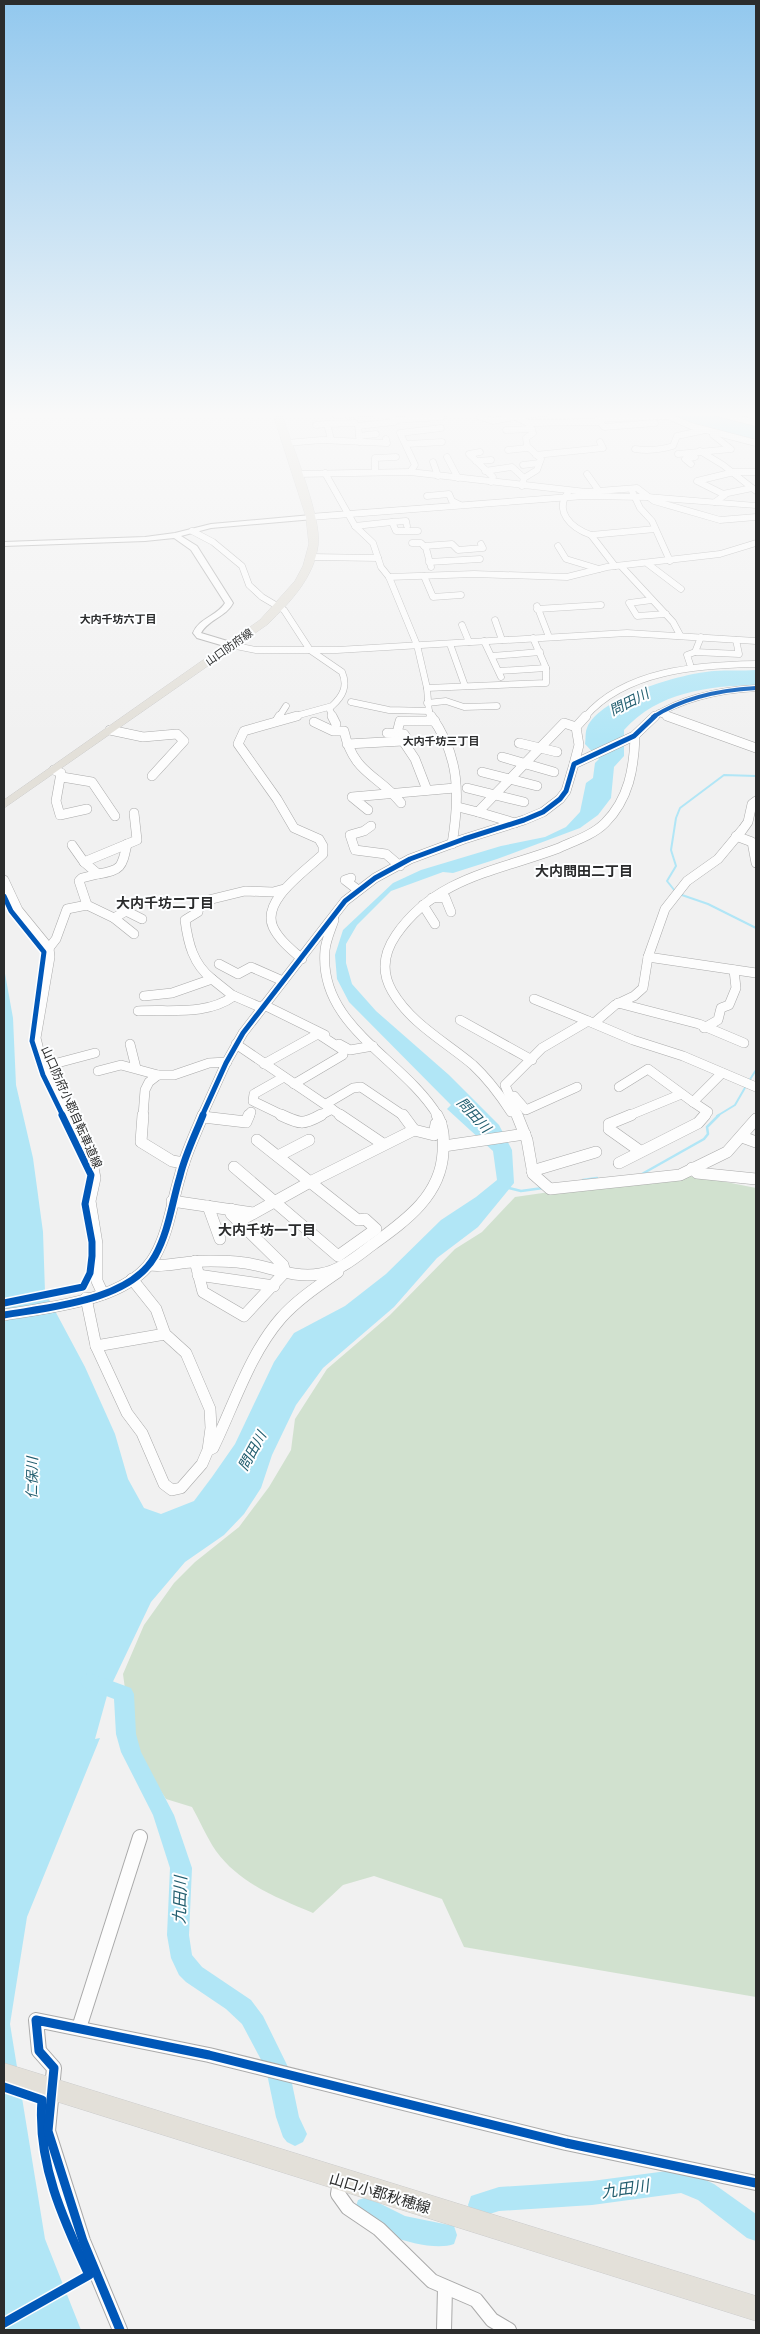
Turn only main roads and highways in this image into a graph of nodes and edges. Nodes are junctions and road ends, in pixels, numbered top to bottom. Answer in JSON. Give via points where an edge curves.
{"nodes":[{"id":1,"x":312,"y":522,"type":"edge"},
{"id":2,"x":4,"y":805,"type":"edge"},
{"id":3,"x":4,"y":2074,"type":"edge"},
{"id":4,"x":756,"y":2309,"type":"edge"}],
"edges":[{"from":1,"to":2,"type":"main road","name":"山口防府線","via":[[314,544],[300,582],[264,622],[110,730],[58,773]]},
{"from":3,"to":4,"type":"main road","name":"山口小郡秋穂線"}]}
